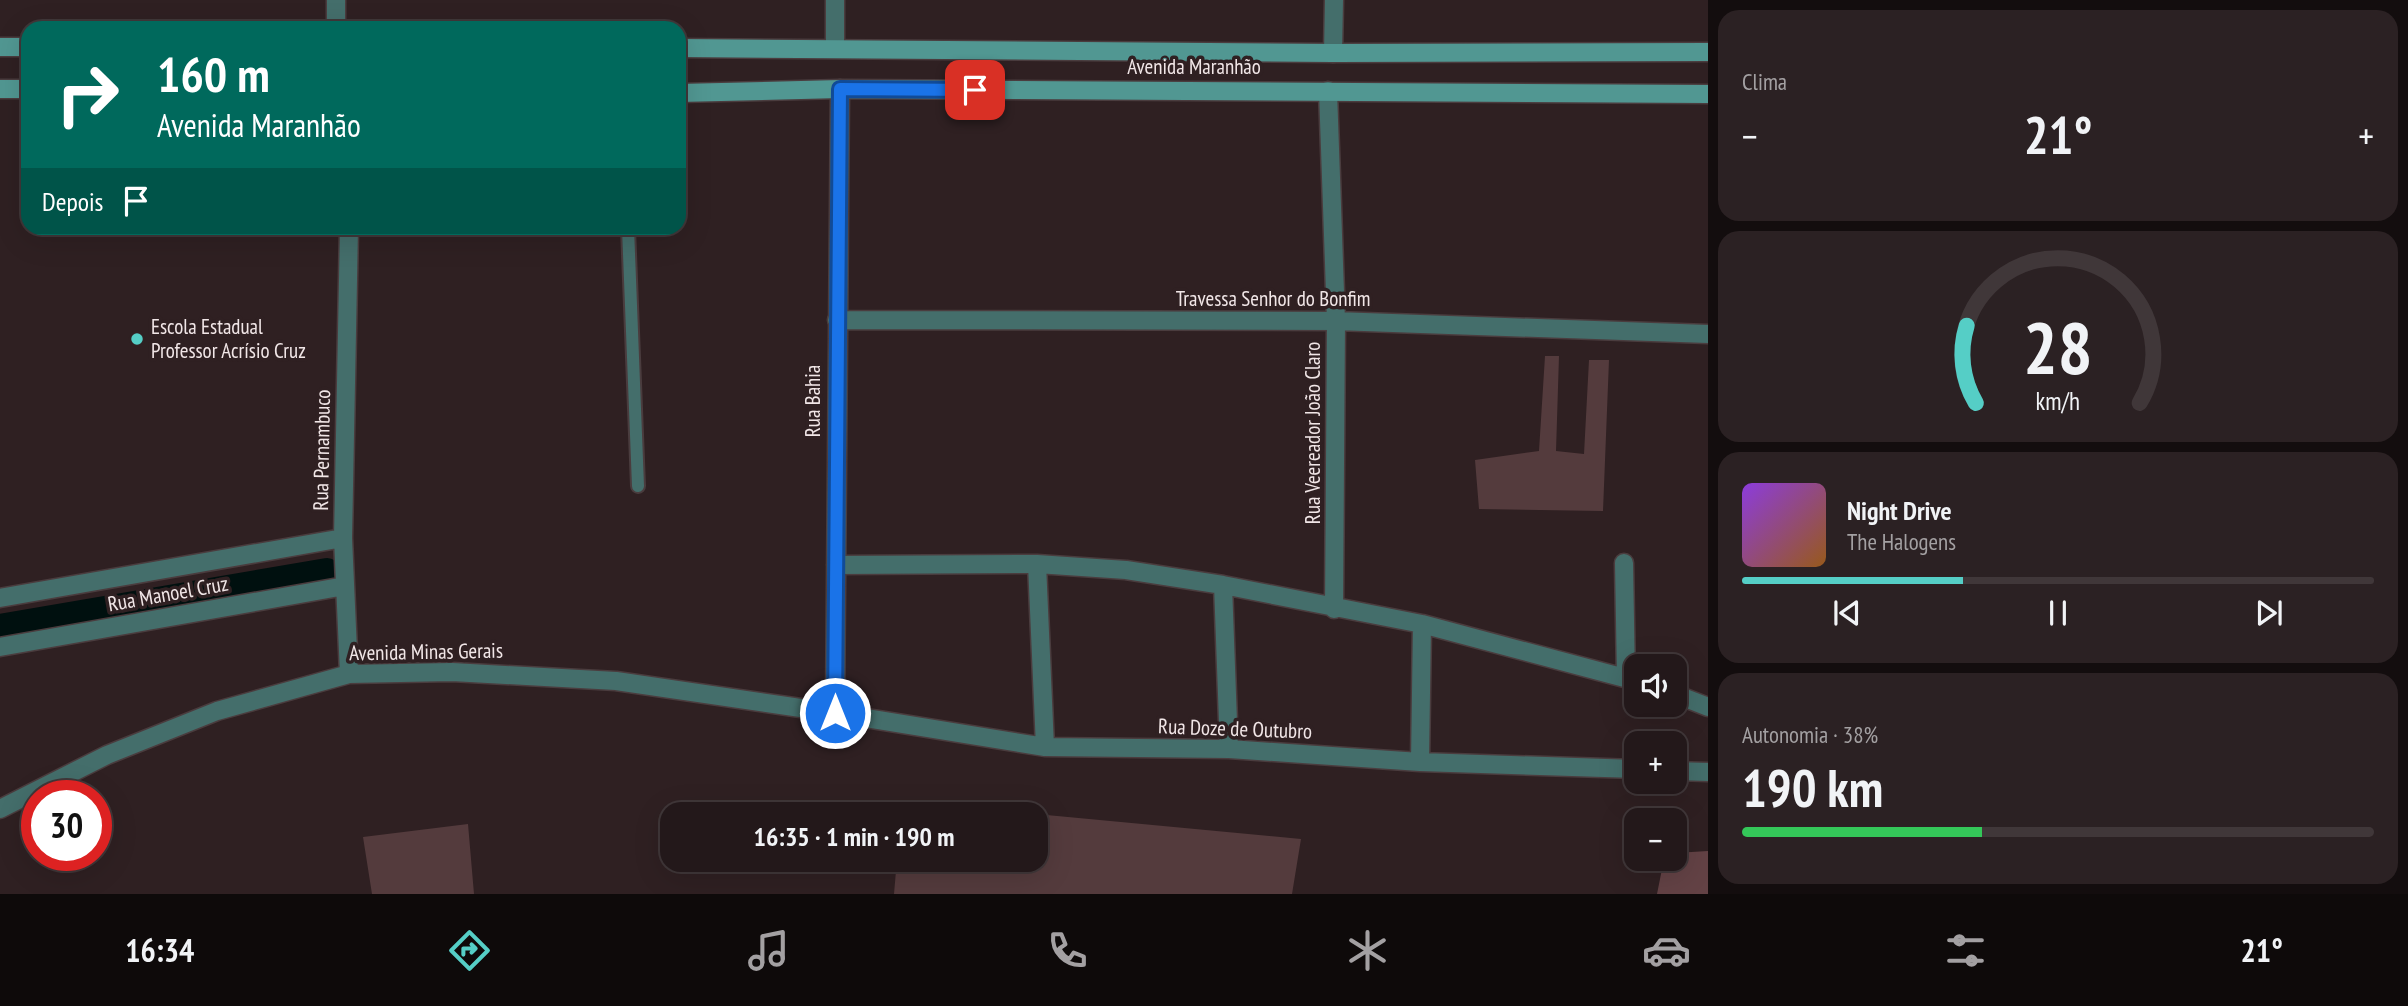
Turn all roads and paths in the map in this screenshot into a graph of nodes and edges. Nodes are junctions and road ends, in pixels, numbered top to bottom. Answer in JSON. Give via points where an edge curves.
{"nodes":[{"id":1,"x":336,"y":0,"type":"edge"},
{"id":2,"x":835,"y":0,"type":"edge"},
{"id":3,"x":1334,"y":0,"type":"edge"},
{"id":4,"x":336,"y":21,"type":"edge"},
{"id":5,"x":0,"y":47,"type":"edge"},
{"id":6,"x":21,"y":47,"type":"edge"},
{"id":7,"x":686,"y":48,"type":"edge"},
{"id":8,"x":835,"y":48,"type":"junction"},
{"id":9,"x":1708,"y":52,"type":"edge"},
{"id":10,"x":1333,"y":53,"type":"junction"},
{"id":11,"x":0,"y":89,"type":"edge"},
{"id":12,"x":21,"y":89,"type":"edge"},
{"id":13,"x":840,"y":89,"type":"junction"},
{"id":14,"x":1328,"y":91,"type":"junction"},
{"id":15,"x":686,"y":93,"type":"edge"},
{"id":16,"x":1708,"y":94,"type":"edge"},
{"id":17,"x":349,"y":235,"type":"edge"},
{"id":18,"x":628,"y":235,"type":"edge"},
{"id":19,"x":836,"y":320,"type":"junction"},
{"id":20,"x":1336,"y":321,"type":"junction"},
{"id":21,"x":1708,"y":334,"type":"edge"},
{"id":22,"x":638,"y":486,"type":"dead end"},
{"id":23,"x":343,"y":538,"type":"junction"},
{"id":24,"x":1038,"y":564,"type":"junction"},
{"id":25,"x":1624,"y":564,"type":"dead end"},
{"id":26,"x":836,"y":565,"type":"junction"},
{"id":27,"x":345,"y":586,"type":"junction"},
{"id":28,"x":1223,"y":586,"type":"junction"},
{"id":29,"x":0,"y":598,"type":"edge"},
{"id":30,"x":1334,"y":608,"type":"junction"},
{"id":31,"x":1422,"y":624,"type":"junction"},
{"id":32,"x":0,"y":647,"type":"edge"},
{"id":33,"x":1629,"y":654,"type":"edge"},
{"id":34,"x":349,"y":674,"type":"junction"},
{"id":35,"x":1624,"y":677,"type":"edge"},
{"id":36,"x":1687,"y":699,"type":"edge"},
{"id":37,"x":1708,"y":708,"type":"edge"},
{"id":38,"x":835,"y":713,"type":"junction"},
{"id":39,"x":1045,"y":747,"type":"junction"},
{"id":40,"x":1229,"y":749,"type":"junction"},
{"id":41,"x":1420,"y":762,"type":"junction"},
{"id":42,"x":1624,"y":769,"type":"edge"},
{"id":43,"x":1687,"y":771,"type":"edge"},
{"id":44,"x":1708,"y":772,"type":"edge"},
{"id":45,"x":0,"y":809,"type":"edge"}],
"edges":[{"from":1,"to":4,"type":"street"},
{"from":2,"to":8,"type":"street"},
{"from":3,"to":10,"type":"street"},
{"from":5,"to":6,"type":"main road"},
{"from":7,"to":8,"type":"main road","name":"Avenida Maranhão"},
{"from":8,"to":10,"type":"main road","name":"Avenida Maranhão"},
{"from":9,"to":10,"type":"main road","name":"Avenida Maranhão"},
{"from":11,"to":12,"type":"main road"},
{"from":13,"to":14,"type":"main road","name":"Avenida Maranhão"},
{"from":13,"to":15,"type":"main road","name":"Avenida Maranhão"},
{"from":13,"to":19,"type":"street","name":"Rua Bahia"},
{"from":14,"to":16,"type":"main road","name":"Avenida Maranhão"},
{"from":14,"to":20,"type":"street","name":"Rua Veereador João Claro"},
{"from":17,"to":23,"type":"street","name":"Rua Pernambuco"},
{"from":18,"to":22,"type":"lane"},
{"from":19,"to":20,"type":"street","name":"Travessa Senhor do Bonfim"},
{"from":19,"to":26,"type":"street","name":"Rua Bahia"},
{"from":20,"to":21,"type":"street","name":"Travessa Senhor do Bonfim"},
{"from":20,"to":30,"type":"street","name":"Rua Veereador João Claro"},
{"from":23,"to":27,"type":"street","name":"Rua Pernambuco"},
{"from":23,"to":29,"type":"street","name":"Rua Manoel Cruz"},
{"from":24,"to":26,"type":"street"},
{"from":24,"to":28,"type":"street","via":[[1126,570]]},
{"from":24,"to":39,"type":"street"},
{"from":25,"to":33,"type":"street"},
{"from":26,"to":38,"type":"street","name":"Rua Bahia"},
{"from":27,"to":32,"type":"street","name":"Rua Manoel Cruz"},
{"from":27,"to":34,"type":"street","name":"Rua Pernambuco"},
{"from":28,"to":30,"type":"street"},
{"from":28,"to":40,"type":"street"},
{"from":30,"to":31,"type":"street"},
{"from":31,"to":35,"type":"street"},
{"from":31,"to":41,"type":"street"},
{"from":34,"to":38,"type":"street","name":"Avenida Minas Gerais","via":[[452,672],[616,681]]},
{"from":34,"to":45,"type":"street","name":"Avenida Minas Gerais","via":[[205,716],[107,755]]},
{"from":36,"to":37,"type":"street"},
{"from":38,"to":39,"type":"street","name":"Rua Doze de Outubro"},
{"from":39,"to":40,"type":"street","name":"Rua Doze de Outubro"},
{"from":40,"to":41,"type":"street","name":"Rua Doze de Outubro"},
{"from":41,"to":42,"type":"street","name":"Rua Doze de Outubro"},
{"from":43,"to":44,"type":"street"}]}
